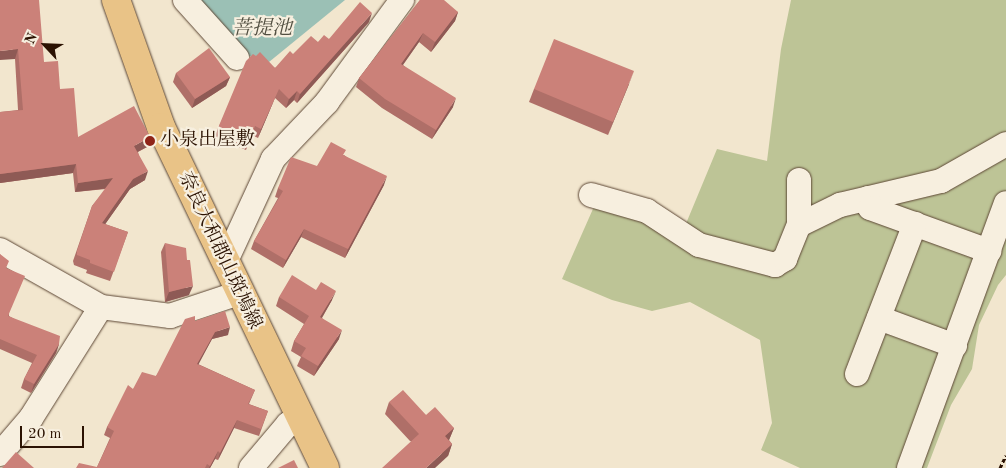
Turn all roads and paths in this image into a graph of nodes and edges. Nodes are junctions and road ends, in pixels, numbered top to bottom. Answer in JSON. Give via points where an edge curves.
{"nodes":[{"id":1,"x":116,"y":0,"type":"edge"},
{"id":2,"x":185,"y":0,"type":"edge"},
{"id":3,"x":402,"y":0,"type":"edge"},
{"id":4,"x":237,"y":58,"type":"dead end"},
{"id":5,"x":1006,"y":144,"type":"edge"},
{"id":6,"x":799,"y":180,"type":"dead end"},
{"id":7,"x":591,"y":195,"type":"dead end"},
{"id":8,"x":868,"y":198,"type":"junction"},
{"id":9,"x":1006,"y":203,"type":"edge"},
{"id":10,"x":915,"y":224,"type":"junction"},
{"id":11,"x":799,"y":225,"type":"junction"},
{"id":12,"x":0,"y":250,"type":"edge"},
{"id":13,"x":989,"y":251,"type":"junction"},
{"id":14,"x":225,"y":263,"type":"junction"},
{"id":15,"x":239,"y":293,"type":"junction"},
{"id":16,"x":101,"y":307,"type":"junction"},
{"id":17,"x":879,"y":318,"type":"junction"},
{"id":18,"x":955,"y":346,"type":"junction"},
{"id":19,"x":857,"y":374,"type":"dead end"},
{"id":20,"x":298,"y":417,"type":"junction"},
{"id":21,"x":0,"y":454,"type":"edge"},
{"id":22,"x":1006,"y":455,"type":"edge"},
{"id":23,"x":251,"y":468,"type":"edge"},
{"id":24,"x":325,"y":468,"type":"edge"},
{"id":25,"x":909,"y":468,"type":"edge"},
{"id":26,"x":1000,"y":468,"type":"edge"}],
"edges":[{"from":1,"to":14,"type":"main road","name":"奈良大和郡山斑鳩線","via":[[161,127]]},
{"from":2,"to":4,"type":"street"},
{"from":3,"to":14,"type":"street","via":[[387,16],[327,102],[273,159]]},
{"from":5,"to":8,"type":"street","via":[[941,182]]},
{"from":6,"to":11,"type":"street"},
{"from":7,"to":11,"type":"street","via":[[647,211],[699,245],[775,265],[785,259]]},
{"from":8,"to":10,"type":"street","via":[[870,208]]},
{"from":8,"to":11,"type":"street","via":[[840,205]]},
{"from":9,"to":13,"type":"street"},
{"from":10,"to":13,"type":"street"},
{"from":10,"to":17,"type":"street"},
{"from":12,"to":16,"type":"street"},
{"from":13,"to":18,"type":"street"},
{"from":14,"to":15,"type":"main road","name":"奈良大和郡山斑鳩線"},
{"from":15,"to":16,"type":"street","via":[[170,316]]},
{"from":15,"to":20,"type":"main road","name":"奈良大和郡山斑鳩線"},
{"from":16,"to":21,"type":"street","via":[[31,418]]},
{"from":17,"to":18,"type":"street"},
{"from":17,"to":19,"type":"street"},
{"from":18,"to":25,"type":"street"},
{"from":20,"to":23,"type":"street","via":[[288,424]]},
{"from":20,"to":24,"type":"main road","name":"奈良大和郡山斑鳩線"},
{"from":22,"to":26,"type":"path"}]}
